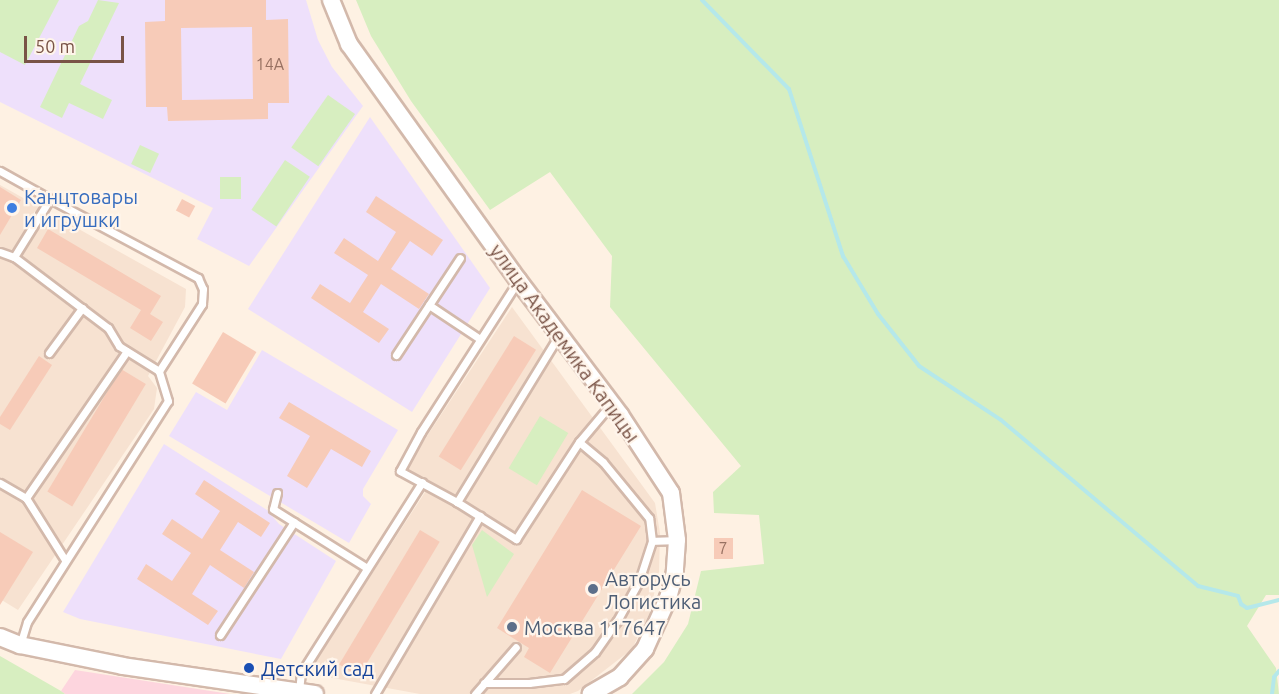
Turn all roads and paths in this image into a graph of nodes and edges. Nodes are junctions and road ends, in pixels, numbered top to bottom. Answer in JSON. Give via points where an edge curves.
{"nodes":[{"id":1,"x":331,"y":0,"type":"edge"},
{"id":2,"x":0,"y":171,"type":"edge"},
{"id":3,"x":50,"y":199,"type":"junction"},
{"id":4,"x":0,"y":252,"type":"edge"},
{"id":5,"x":14,"y":257,"type":"junction"},
{"id":6,"x":460,"y":258,"type":"dead end"},
{"id":7,"x":518,"y":280,"type":"junction"},
{"id":8,"x":429,"y":305,"type":"junction"},
{"id":9,"x":82,"y":308,"type":"junction"},
{"id":10,"x":560,"y":334,"type":"junction"},
{"id":11,"x":480,"y":339,"type":"junction"},
{"id":12,"x":127,"y":351,"type":"junction"},
{"id":13,"x":49,"y":352,"type":"dead end"},
{"id":14,"x":396,"y":355,"type":"dead end"},
{"id":15,"x":159,"y":371,"type":"junction"},
{"id":16,"x":612,"y":404,"type":"junction"},
{"id":17,"x":579,"y":442,"type":"junction"},
{"id":18,"x":422,"y":482,"type":"junction"},
{"id":19,"x":0,"y":483,"type":"edge"},
{"id":20,"x":277,"y":493,"type":"dead end"},
{"id":21,"x":26,"y":498,"type":"junction"},
{"id":22,"x":457,"y":502,"type":"junction"},
{"id":23,"x":480,"y":516,"type":"junction"},
{"id":24,"x":294,"y":522,"type":"junction"},
{"id":25,"x":677,"y":540,"type":"junction"},
{"id":26,"x":652,"y":541,"type":"junction"},
{"id":27,"x":65,"y":560,"type":"junction"},
{"id":28,"x":367,"y":568,"type":"junction"},
{"id":29,"x":220,"y":635,"type":"dead end"},
{"id":30,"x":0,"y":637,"type":"edge"},
{"id":31,"x":20,"y":645,"type":"junction"},
{"id":32,"x":516,"y":647,"type":"dead end"},
{"id":33,"x":484,"y":682,"type":"junction"},
{"id":34,"x":307,"y":693,"type":"edge"},
{"id":35,"x":375,"y":694,"type":"edge"},
{"id":36,"x":475,"y":694,"type":"edge"},
{"id":37,"x":591,"y":694,"type":"edge"}],
"edges":[{"from":1,"to":7,"type":"street","name":"улица Академика Капицы","via":[[349,44]]},
{"from":2,"to":3,"type":"lane"},
{"from":3,"to":5,"type":"lane"},
{"from":3,"to":15,"type":"lane","via":[[198,278],[203,289],[202,304]]},
{"from":4,"to":5,"type":"lane"},
{"from":5,"to":9,"type":"lane"},
{"from":6,"to":8,"type":"lane"},
{"from":7,"to":10,"type":"street","name":"улица Академика Капицы"},
{"from":7,"to":11,"type":"lane"},
{"from":8,"to":11,"type":"lane"},
{"from":8,"to":14,"type":"lane"},
{"from":9,"to":12,"type":"lane","via":[[108,328]]},
{"from":9,"to":13,"type":"lane"},
{"from":10,"to":16,"type":"street","name":"улица Академика Капицы"},
{"from":10,"to":22,"type":"lane"},
{"from":11,"to":18,"type":"lane","via":[[400,471]]},
{"from":12,"to":15,"type":"lane"},
{"from":12,"to":21,"type":"lane"},
{"from":15,"to":27,"type":"lane","via":[[168,401]]},
{"from":16,"to":17,"type":"lane"},
{"from":16,"to":25,"type":"street","name":"улица Академика Капицы","via":[[671,493]]},
{"from":17,"to":23,"type":"lane","via":[[516,539]]},
{"from":17,"to":26,"type":"lane","via":[[603,462],[649,518]]},
{"from":18,"to":22,"type":"lane"},
{"from":18,"to":28,"type":"lane"},
{"from":19,"to":21,"type":"lane"},
{"from":20,"to":24,"type":"lane","via":[[272,508]]},
{"from":21,"to":27,"type":"lane"},
{"from":22,"to":23,"type":"lane"},
{"from":23,"to":35,"type":"lane"},
{"from":24,"to":28,"type":"lane"},
{"from":24,"to":29,"type":"lane"},
{"from":25,"to":26,"type":"lane"},
{"from":25,"to":37,"type":"street","name":"улица Академика Капицы","via":[[668,598],[645,649],[620,677]]},
{"from":26,"to":33,"type":"lane","via":[[639,580],[617,621],[595,652],[564,679]]},
{"from":27,"to":31,"type":"lane","via":[[27,622]]},
{"from":28,"to":34,"type":"lane","via":[[301,673]]},
{"from":30,"to":31,"type":"street"},
{"from":31,"to":34,"type":"street","via":[[123,666]]},
{"from":32,"to":33,"type":"lane"},
{"from":33,"to":36,"type":"lane"}]}
